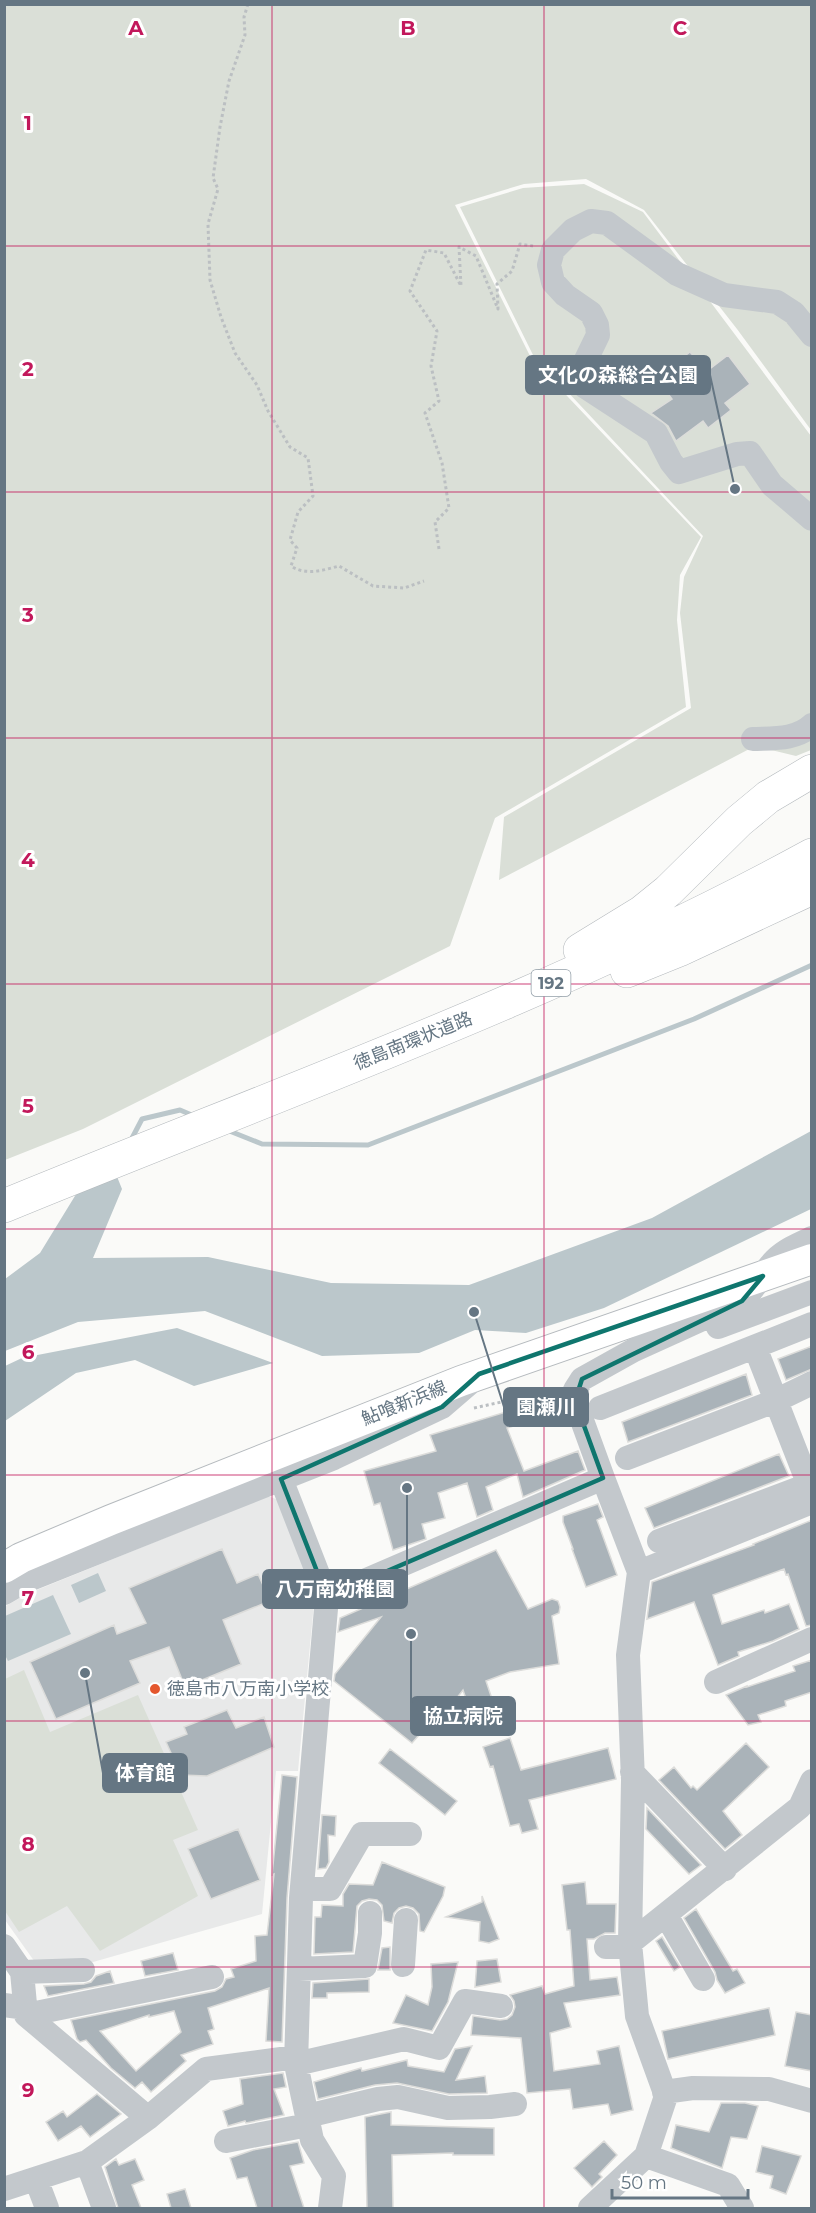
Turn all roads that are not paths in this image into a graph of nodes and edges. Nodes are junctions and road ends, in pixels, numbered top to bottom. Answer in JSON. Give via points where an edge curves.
{"nodes":[{"id":1,"x":812,"y":335,"type":"edge"},
{"id":2,"x":812,"y":519,"type":"edge"},
{"id":3,"x":812,"y":725,"type":"edge"},
{"id":4,"x":753,"y":739,"type":"dead end"},
{"id":5,"x":812,"y":771,"type":"edge"},
{"id":6,"x":812,"y":855,"type":"edge"},
{"id":7,"x":812,"y":870,"type":"edge"},
{"id":8,"x":812,"y":888,"type":"edge"},
{"id":9,"x":510,"y":1020,"type":"junction"},
{"id":10,"x":396,"y":1048,"type":"junction"},
{"id":11,"x":284,"y":1101,"type":"junction"},
{"id":12,"x":16,"y":1208,"type":"edge"},
{"id":13,"x":812,"y":1238,"type":"edge"},
{"id":14,"x":812,"y":1259,"type":"edge"},
{"id":15,"x":763,"y":1276,"type":"junction"},
{"id":16,"x":812,"y":1292,"type":"edge"},
{"id":17,"x":812,"y":1324,"type":"edge"},
{"id":18,"x":754,"y":1347,"type":"junction"},
{"id":19,"x":479,"y":1374,"type":"junction"},
{"id":20,"x":582,"y":1380,"type":"junction"},
{"id":21,"x":812,"y":1383,"type":"edge"},
{"id":22,"x":775,"y":1401,"type":"junction"},
{"id":23,"x":600,"y":1408,"type":"dead end"},
{"id":24,"x":627,"y":1458,"type":"dead end"},
{"id":25,"x":603,"y":1478,"type":"junction"},
{"id":26,"x":281,"y":1479,"type":"junction"},
{"id":27,"x":810,"y":1493,"type":"edge"},
{"id":28,"x":659,"y":1541,"type":"dead end"},
{"id":29,"x":4,"y":1568,"type":"edge"},
{"id":30,"x":639,"y":1572,"type":"junction"},
{"id":31,"x":4,"y":1593,"type":"edge"},
{"id":32,"x":327,"y":1597,"type":"junction"},
{"id":33,"x":812,"y":1639,"type":"edge"},
{"id":34,"x":716,"y":1682,"type":"dead end"},
{"id":35,"x":632,"y":1772,"type":"junction"},
{"id":36,"x":812,"y":1781,"type":"edge"},
{"id":37,"x":410,"y":1834,"type":"dead end"},
{"id":38,"x":725,"y":1869,"type":"junction"},
{"id":39,"x":302,"y":1889,"type":"junction"},
{"id":40,"x":666,"y":1916,"type":"junction"},
{"id":41,"x":630,"y":1945,"type":"junction"},
{"id":42,"x":4,"y":1946,"type":"edge"},
{"id":43,"x":606,"y":1947,"type":"dead end"},
{"id":44,"x":403,"y":1965,"type":"dead end"},
{"id":45,"x":299,"y":1969,"type":"junction"},
{"id":46,"x":83,"y":1970,"type":"dead end"},
{"id":47,"x":22,"y":1972,"type":"junction"},
{"id":48,"x":212,"y":1977,"type":"dead end"},
{"id":49,"x":703,"y":1979,"type":"dead end"},
{"id":50,"x":501,"y":2006,"type":"dead end"},
{"id":51,"x":19,"y":2009,"type":"edge"},
{"id":52,"x":296,"y":2060,"type":"junction"},
{"id":53,"x":664,"y":2092,"type":"junction"},
{"id":54,"x":812,"y":2101,"type":"edge"},
{"id":55,"x":515,"y":2104,"type":"dead end"},
{"id":56,"x":148,"y":2118,"type":"junction"},
{"id":57,"x":308,"y":2120,"type":"junction"},
{"id":58,"x":226,"y":2141,"type":"dead end"},
{"id":59,"x":646,"y":2156,"type":"junction"},
{"id":60,"x":87,"y":2162,"type":"junction"},
{"id":61,"x":36,"y":2180,"type":"junction"},
{"id":62,"x":7,"y":2183,"type":"edge"},
{"id":63,"x":46,"y":2208,"type":"edge"},
{"id":64,"x":104,"y":2208,"type":"edge"},
{"id":65,"x":330,"y":2208,"type":"edge"},
{"id":66,"x":590,"y":2208,"type":"edge"},
{"id":67,"x":741,"y":2208,"type":"edge"}],
"edges":[{"from":1,"to":2,"type":"street","via":[[794,313],[777,302],[724,295],[677,274],[607,223],[591,221],[582,225],[553,250],[549,265],[553,282],[591,313],[597,325],[598,334],[582,368],[584,386],[656,433],[679,472],[750,453],[772,485]]},
{"from":3,"to":4,"type":"street","via":[[788,737]]},
{"from":5,"to":10,"type":"highway","via":[[746,815],[642,912],[551,966]]},
{"from":6,"to":10,"type":"highway","name":"徳島南環状道路","number":"192","via":[[598,962]]},
{"from":7,"to":9,"type":"highway","name":"徳島南環状道路","number":"192","via":[[678,940]]},
{"from":8,"to":9,"type":"highway","via":[[679,950]]},
{"from":9,"to":11,"type":"highway","name":"徳島南環状道路","number":"192"},
{"from":10,"to":11,"type":"highway","name":"徳島南環状道路","number":"192"},
{"from":11,"to":12,"type":"highway","name":"徳島南環状道路","number":"192"},
{"from":13,"to":15,"type":"street","via":[[783,1252]]},
{"from":14,"to":15,"type":"main road","name":"鮎喰新浜線"},
{"from":15,"to":19,"type":"main road","name":"鮎喰新浜線"},
{"from":15,"to":20,"type":"street","via":[[742,1300],[634,1350]]},
{"from":16,"to":20,"type":"street"},
{"from":17,"to":18,"type":"street"},
{"from":18,"to":22,"type":"street"},
{"from":18,"to":23,"type":"street"},
{"from":19,"to":26,"type":"street","via":[[442,1407]]},
{"from":19,"to":29,"type":"main road","name":"鮎喰新浜線","via":[[111,1520]]},
{"from":20,"to":25,"type":"street","via":[[575,1390],[575,1401]]},
{"from":21,"to":22,"type":"street"},
{"from":22,"to":24,"type":"street"},
{"from":22,"to":27,"type":"street"},
{"from":25,"to":30,"type":"street"},
{"from":25,"to":32,"type":"street"},
{"from":26,"to":31,"type":"street"},
{"from":26,"to":32,"type":"street"},
{"from":27,"to":28,"type":"street"},
{"from":27,"to":30,"type":"street"},
{"from":30,"to":35,"type":"street","via":[[628,1655]]},
{"from":32,"to":39,"type":"street"},
{"from":33,"to":34,"type":"street"},
{"from":35,"to":38,"type":"street"},
{"from":35,"to":41,"type":"street"},
{"from":36,"to":38,"type":"street","via":[[800,1807]]},
{"from":37,"to":39,"type":"street","via":[[362,1834],[330,1889]]},
{"from":38,"to":40,"type":"street"},
{"from":39,"to":45,"type":"street"},
{"from":40,"to":41,"type":"street"},
{"from":40,"to":49,"type":"street"},
{"from":41,"to":43,"type":"street"},
{"from":41,"to":53,"type":"street","via":[[637,2016]]},
{"from":42,"to":47,"type":"street"},
{"from":44,"to":45,"type":"street","via":[[405,1928],[370,1923],[365,1966]]},
{"from":45,"to":52,"type":"street"},
{"from":46,"to":47,"type":"street"},
{"from":47,"to":51,"type":"street"},
{"from":48,"to":51,"type":"street"},
{"from":50,"to":52,"type":"street","via":[[465,2001],[440,2048],[404,2039]]},
{"from":51,"to":56,"type":"street"},
{"from":52,"to":56,"type":"street","via":[[206,2069]]},
{"from":52,"to":57,"type":"street"},
{"from":53,"to":54,"type":"street","via":[[693,2088],[769,2089]]},
{"from":53,"to":59,"type":"street","via":[[666,2096]]},
{"from":55,"to":57,"type":"street","via":[[493,2114],[406,2106],[398,2097],[378,2099]]},
{"from":56,"to":60,"type":"street"},
{"from":57,"to":58,"type":"street"},
{"from":57,"to":65,"type":"street","via":[[312,2140],[334,2176]]},
{"from":59,"to":66,"type":"street"},
{"from":59,"to":67,"type":"street","via":[[728,2185]]},
{"from":60,"to":61,"type":"street"},
{"from":60,"to":64,"type":"street"},
{"from":61,"to":62,"type":"street"},
{"from":61,"to":63,"type":"street"}]}
